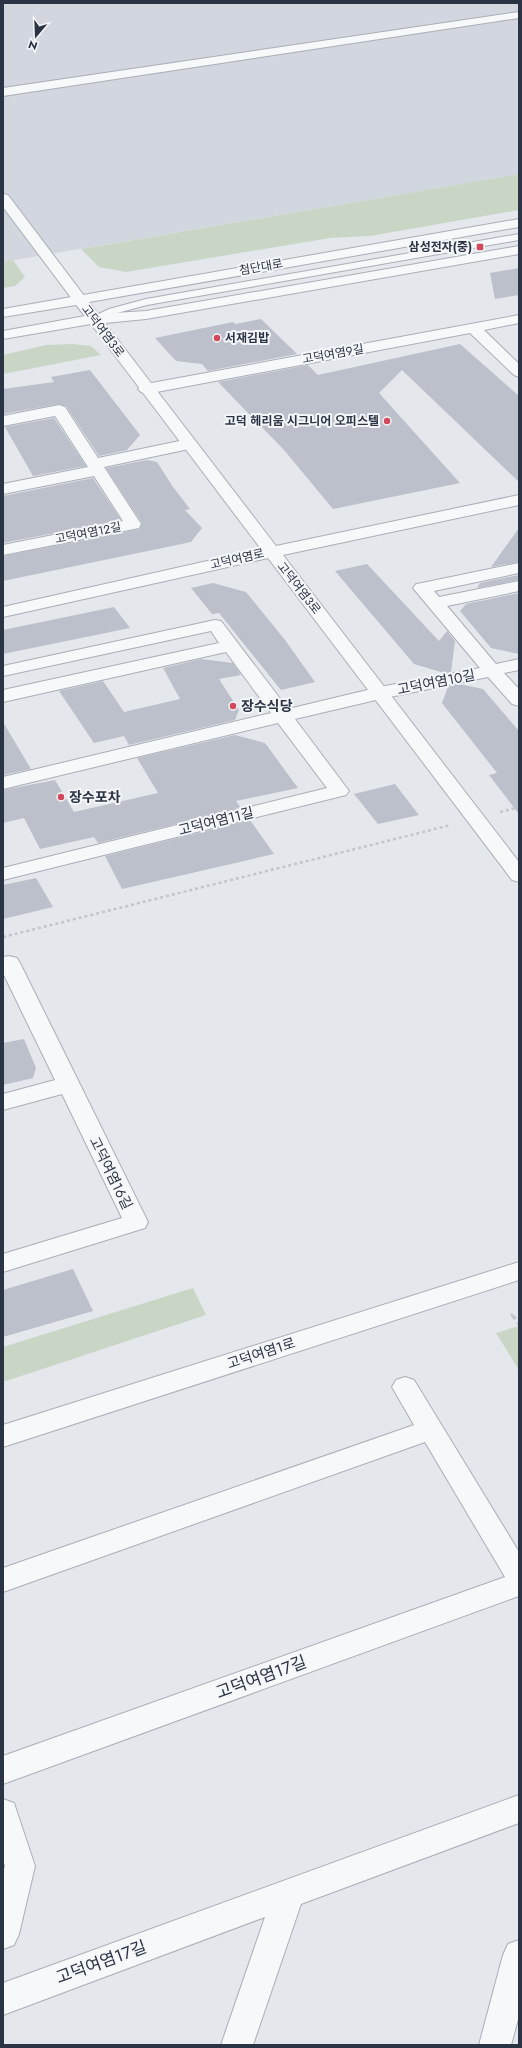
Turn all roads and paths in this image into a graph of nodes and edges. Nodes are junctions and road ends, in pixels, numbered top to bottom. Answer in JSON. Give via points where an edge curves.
{"nodes":[{"id":1,"x":519,"y":15,"type":"edge"},
{"id":2,"x":3,"y":92,"type":"edge"},
{"id":3,"x":3,"y":198,"type":"edge"},
{"id":4,"x":519,"y":223,"type":"edge"},
{"id":5,"x":519,"y":233,"type":"edge"},
{"id":6,"x":442,"y":237,"type":"junction"},
{"id":7,"x":519,"y":237,"type":"edge"},
{"id":8,"x":519,"y":250,"type":"edge"},
{"id":9,"x":80,"y":300,"type":"junction"},
{"id":10,"x":3,"y":313,"type":"edge"},
{"id":11,"x":94,"y":319,"type":"junction"},
{"id":12,"x":519,"y":319,"type":"edge"},
{"id":13,"x":474,"y":328,"type":"junction"},
{"id":14,"x":3,"y":335,"type":"edge"},
{"id":15,"x":519,"y":372,"type":"edge"},
{"id":16,"x":146,"y":389,"type":"junction"},
{"id":17,"x":3,"y":421,"type":"edge"},
{"id":18,"x":189,"y":444,"type":"junction"},
{"id":19,"x":94,"y":464,"type":"junction"},
{"id":20,"x":3,"y":475,"type":"edge"},
{"id":21,"x":3,"y":489,"type":"edge"},
{"id":22,"x":519,"y":500,"type":"edge"},
{"id":23,"x":3,"y":550,"type":"edge"},
{"id":24,"x":271,"y":552,"type":"junction"},
{"id":25,"x":519,"y":568,"type":"edge"},
{"id":26,"x":519,"y":586,"type":"edge"},
{"id":27,"x":436,"y":603,"type":"junction"},
{"id":28,"x":3,"y":612,"type":"edge"},
{"id":29,"x":231,"y":646,"type":"junction"},
{"id":30,"x":519,"y":664,"type":"edge"},
{"id":31,"x":492,"y":671,"type":"junction"},
{"id":32,"x":3,"y":672,"type":"edge"},
{"id":33,"x":380,"y":693,"type":"junction"},
{"id":34,"x":3,"y":696,"type":"edge"},
{"id":35,"x":519,"y":700,"type":"edge"},
{"id":36,"x":283,"y":716,"type":"junction"},
{"id":37,"x":3,"y":783,"type":"edge"},
{"id":38,"x":519,"y":807,"type":"edge"},
{"id":39,"x":475,"y":819,"type":"junction"},
{"id":40,"x":3,"y":874,"type":"edge"},
{"id":41,"x":519,"y":876,"type":"edge"},
{"id":42,"x":3,"y":937,"type":"edge"},
{"id":43,"x":3,"y":964,"type":"edge"},
{"id":44,"x":68,"y":1085,"type":"junction"},
{"id":45,"x":3,"y":1102,"type":"edge"},
{"id":46,"x":3,"y":1263,"type":"edge"},
{"id":47,"x":519,"y":1271,"type":"edge"},
{"id":48,"x":511,"y":1314,"type":"dead end"},
{"id":49,"x":519,"y":1324,"type":"edge"},
{"id":50,"x":405,"y":1387,"type":"dead end"},
{"id":51,"x":432,"y":1430,"type":"junction"},
{"id":52,"x":3,"y":1436,"type":"edge"},
{"id":53,"x":519,"y":1576,"type":"edge"},
{"id":54,"x":3,"y":1580,"type":"edge"},
{"id":55,"x":519,"y":1584,"type":"edge"},
{"id":56,"x":3,"y":1770,"type":"edge"},
{"id":57,"x":519,"y":1808,"type":"edge"},
{"id":58,"x":3,"y":1813,"type":"edge"},
{"id":59,"x":289,"y":1893,"type":"junction"},
{"id":60,"x":3,"y":1934,"type":"edge"},
{"id":61,"x":519,"y":1955,"type":"edge"},
{"id":62,"x":3,"y":1999,"type":"edge"},
{"id":63,"x":237,"y":2045,"type":"edge"},
{"id":64,"x":495,"y":2045,"type":"edge"}],
"edges":[{"from":1,"to":2,"type":"street"},
{"from":3,"to":9,"type":"street","name":"고덕여염3로"},
{"from":4,"to":6,"type":"street","name":"첨단대로"},
{"from":5,"to":6,"type":"lane"},
{"from":6,"to":9,"type":"street","name":"첨단대로","via":[[331,254]]},
{"from":7,"to":11,"type":"lane","via":[[146,302]]},
{"from":8,"to":11,"type":"street","name":"첨단대로","via":[[146,315]]},
{"from":9,"to":10,"type":"street","name":"첨단대로"},
{"from":9,"to":11,"type":"street","name":"고덕여염3로"},
{"from":11,"to":14,"type":"street","name":"첨단대로"},
{"from":11,"to":16,"type":"street","name":"고덕여염3로"},
{"from":12,"to":13,"type":"street","name":"고덕여염9길"},
{"from":13,"to":15,"type":"street"},
{"from":13,"to":16,"type":"street","name":"고덕여염9길"},
{"from":16,"to":18,"type":"street","name":"고덕여염3로"},
{"from":17,"to":19,"type":"street","name":"고덕여염12길","via":[[59,410]]},
{"from":18,"to":19,"type":"street"},
{"from":18,"to":24,"type":"street","name":"고덕여염3로"},
{"from":19,"to":20,"type":"street"},
{"from":19,"to":21,"type":"street"},
{"from":19,"to":23,"type":"street","name":"고덕여염12길","via":[[133,524]]},
{"from":22,"to":24,"type":"street","name":"고덕여염로"},
{"from":24,"to":28,"type":"street","name":"고덕여염로"},
{"from":24,"to":33,"type":"street","name":"고덕여염3로"},
{"from":25,"to":27,"type":"street","name":"고덕여염10길","via":[[422,588]]},
{"from":26,"to":27,"type":"street"},
{"from":27,"to":31,"type":"street","name":"고덕여염10길"},
{"from":29,"to":32,"type":"street","name":"고덕여염11길","via":[[215,625]]},
{"from":29,"to":34,"type":"street"},
{"from":29,"to":36,"type":"street","name":"고덕여염11길"},
{"from":30,"to":31,"type":"street","name":"고덕여염10길"},
{"from":31,"to":33,"type":"street","name":"고덕여염10길"},
{"from":31,"to":35,"type":"street","name":"고덕여염10길"},
{"from":33,"to":36,"type":"street","name":"고덕여염10길"},
{"from":33,"to":39,"type":"street","name":"고덕여염3로"},
{"from":36,"to":37,"type":"street"},
{"from":36,"to":40,"type":"street","name":"고덕여염11길","via":[[339,791]]},
{"from":38,"to":39,"type":"path"},
{"from":39,"to":41,"type":"street","name":"고덕여염3로"},
{"from":39,"to":42,"type":"path"},
{"from":43,"to":44,"type":"street","name":"고덕여염16길","via":[[9,963]]},
{"from":44,"to":45,"type":"street"},
{"from":44,"to":46,"type":"street","name":"고덕여염16길","via":[[136,1222]]},
{"from":47,"to":52,"type":"street","name":"고덕여염1로"},
{"from":48,"to":49,"type":"path"},
{"from":50,"to":51,"type":"street"},
{"from":51,"to":53,"type":"street"},
{"from":51,"to":54,"type":"street"},
{"from":55,"to":56,"type":"street","name":"고덕여염17길"},
{"from":57,"to":59,"type":"street","name":"고덕여염17길"},
{"from":58,"to":60,"type":"street","via":[[20,1866]]},
{"from":59,"to":62,"type":"street","name":"고덕여염17길"},
{"from":59,"to":63,"type":"street"},
{"from":61,"to":64,"type":"street"}]}
